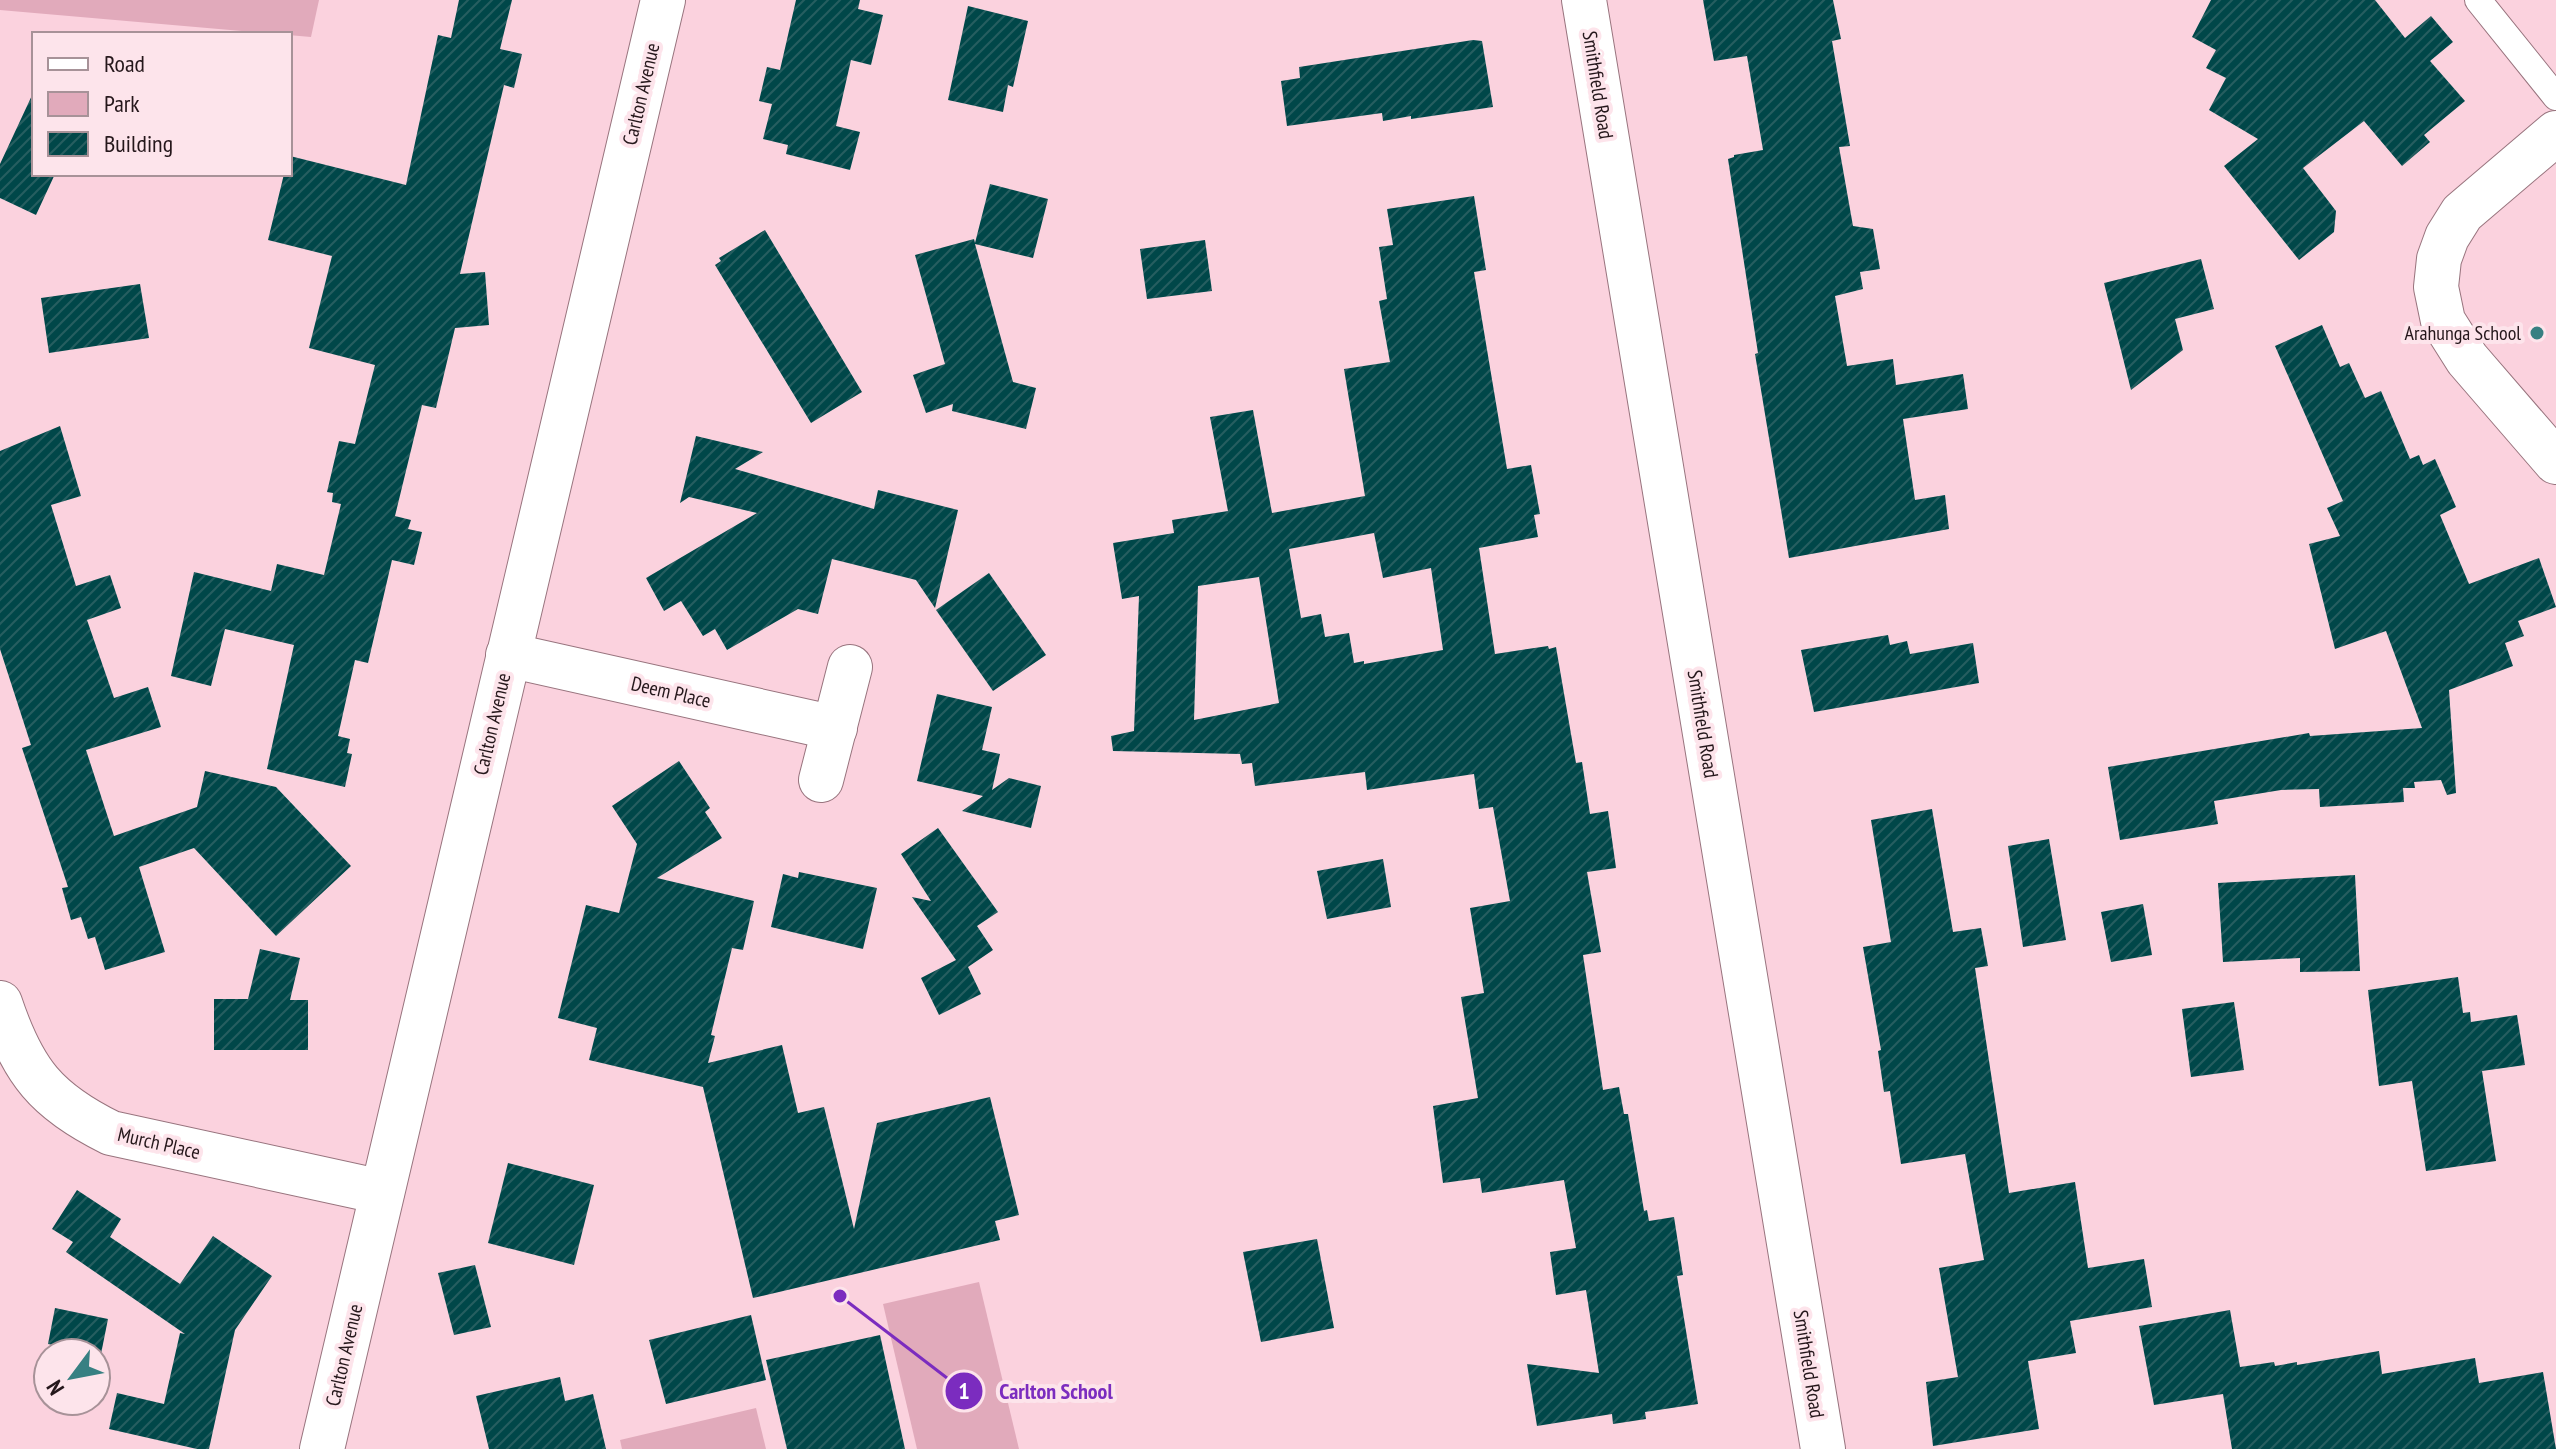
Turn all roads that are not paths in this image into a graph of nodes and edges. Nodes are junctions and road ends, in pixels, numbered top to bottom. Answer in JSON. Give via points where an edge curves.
{"nodes":[{"id":1,"x":663,"y":0,"type":"edge"},
{"id":2,"x":1584,"y":0,"type":"edge"},
{"id":3,"x":2478,"y":0,"type":"edge"},
{"id":4,"x":2556,"y":97,"type":"edge"},
{"id":5,"x":2556,"y":133,"type":"edge"},
{"id":6,"x":2556,"y":462,"type":"edge"},
{"id":7,"x":508,"y":655,"type":"junction"},
{"id":8,"x":850,"y":667,"type":"dead end"},
{"id":9,"x":835,"y":728,"type":"junction"},
{"id":10,"x":821,"y":780,"type":"dead end"},
{"id":11,"x":0,"y":1003,"type":"edge"},
{"id":12,"x":382,"y":1192,"type":"junction"},
{"id":13,"x":322,"y":1449,"type":"edge"},
{"id":14,"x":1823,"y":1449,"type":"edge"}],
"edges":[{"from":1,"to":7,"type":"main road","name":"Carlton Avenue"},
{"from":2,"to":14,"type":"main road","name":"Smithfield Road"},
{"from":3,"to":4,"type":"lane"},
{"from":5,"to":6,"type":"main road","via":[[2462,213],[2439,259],[2436,287],[2443,321],[2467,359]]},
{"from":7,"to":9,"type":"main road","name":"Deem Place"},
{"from":7,"to":12,"type":"main road","name":"Carlton Avenue"},
{"from":8,"to":9,"type":"main road"},
{"from":9,"to":10,"type":"main road"},
{"from":11,"to":12,"type":"main road","name":"Murch Place","via":[[26,1066],[78,1117],[111,1133]]},
{"from":12,"to":13,"type":"main road","name":"Carlton Avenue"}]}
